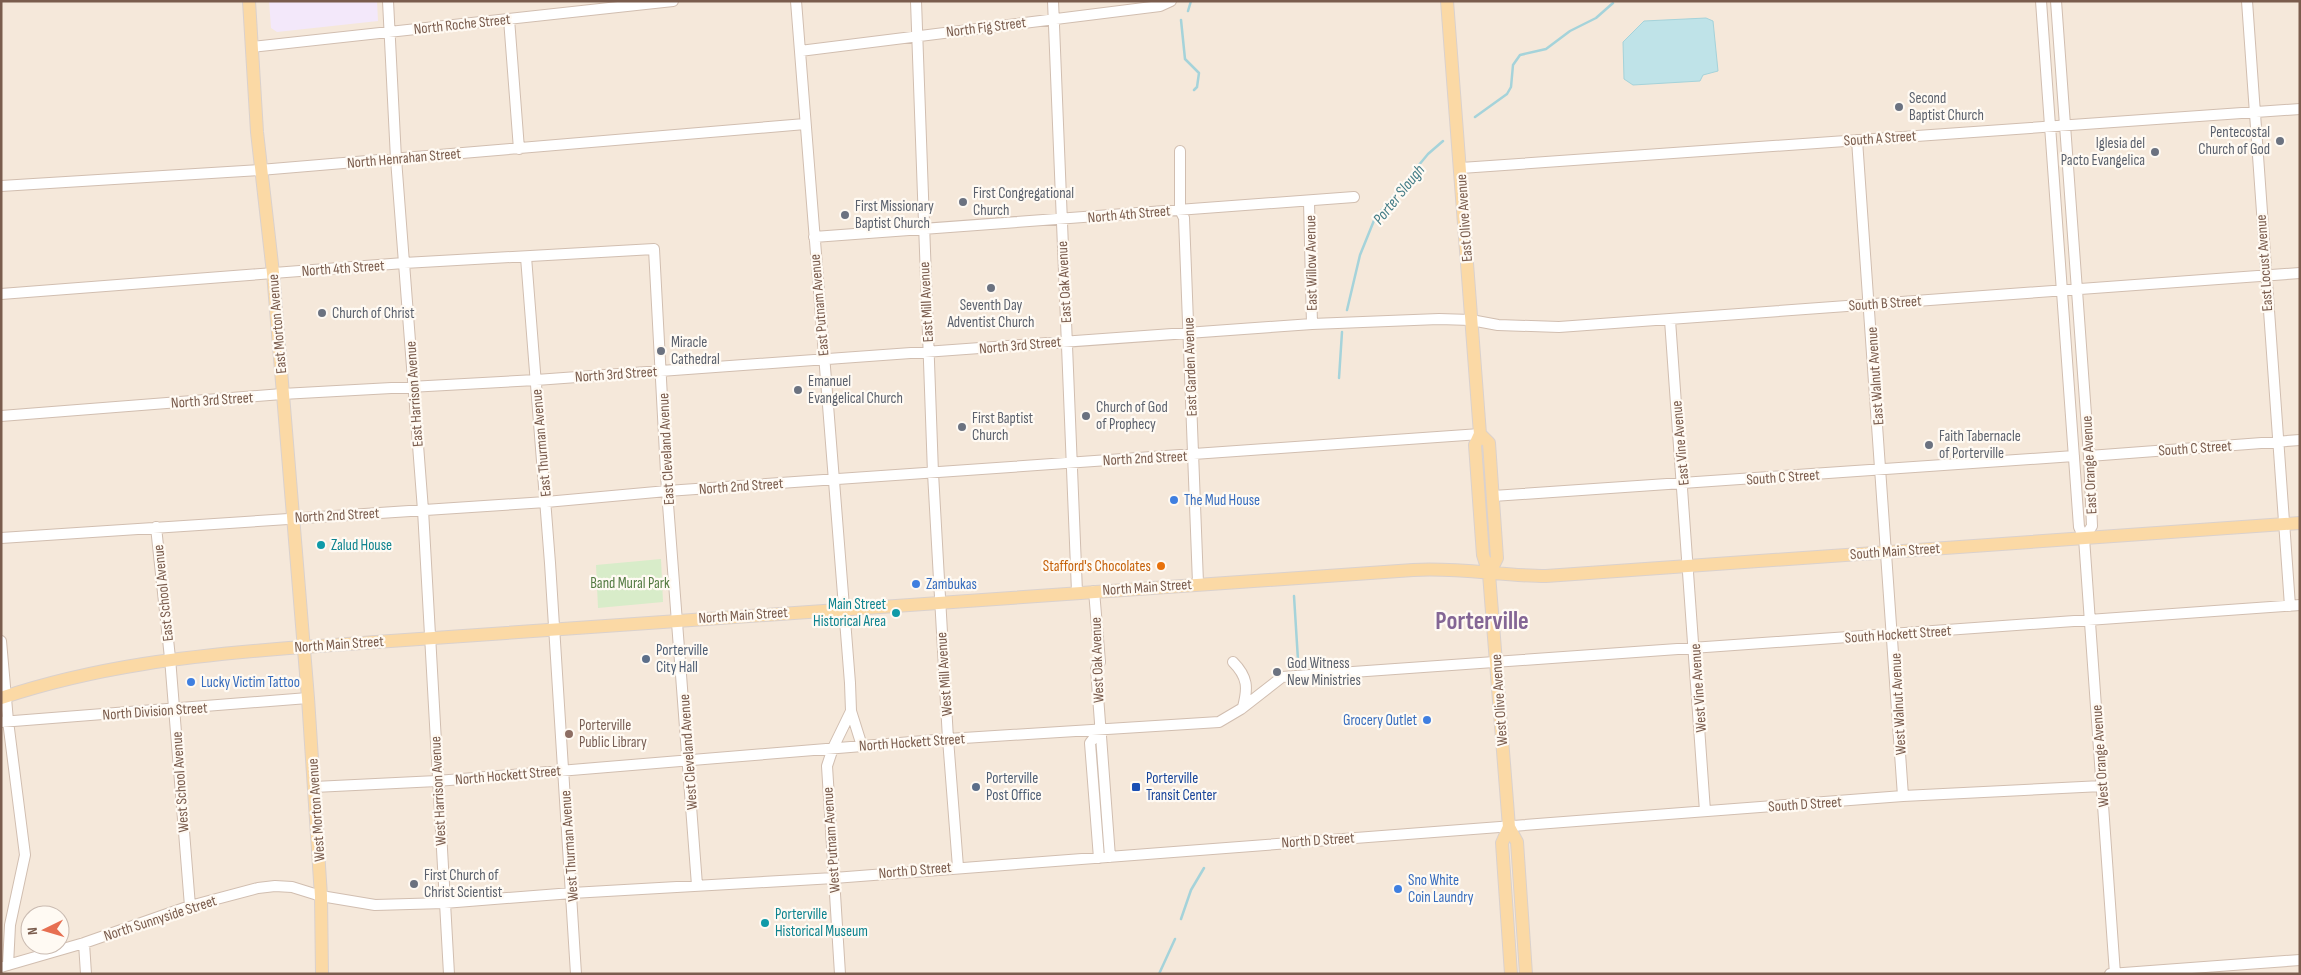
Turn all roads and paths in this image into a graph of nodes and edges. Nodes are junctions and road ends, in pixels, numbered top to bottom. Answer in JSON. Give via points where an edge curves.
{"nodes":[{"id":1,"x":249,"y":1,"type":"edge"},
{"id":2,"x":388,"y":1,"type":"edge"},
{"id":3,"x":672,"y":1,"type":"edge"},
{"id":4,"x":796,"y":1,"type":"edge"},
{"id":5,"x":916,"y":1,"type":"edge"},
{"id":6,"x":1053,"y":1,"type":"edge"},
{"id":7,"x":1171,"y":1,"type":"edge"},
{"id":8,"x":1447,"y":1,"type":"edge"},
{"id":9,"x":2041,"y":1,"type":"edge"},
{"id":10,"x":2056,"y":1,"type":"edge"},
{"id":11,"x":2247,"y":1,"type":"edge"},
{"id":12,"x":509,"y":19,"type":"junction"},
{"id":13,"x":1054,"y":19,"type":"junction"},
{"id":14,"x":390,"y":32,"type":"junction"},
{"id":15,"x":918,"y":36,"type":"junction"},
{"id":16,"x":251,"y":48,"type":"junction"},
{"id":17,"x":800,"y":51,"type":"junction"},
{"id":18,"x":2300,"y":108,"type":"edge"},
{"id":19,"x":2254,"y":112,"type":"junction"},
{"id":20,"x":805,"y":124,"type":"junction"},
{"id":21,"x":2065,"y":125,"type":"junction"},
{"id":22,"x":2050,"y":126,"type":"junction"},
{"id":23,"x":1857,"y":140,"type":"junction"},
{"id":24,"x":519,"y":149,"type":"junction"},
{"id":25,"x":1180,"y":151,"type":"dead end"},
{"id":26,"x":396,"y":159,"type":"junction"},
{"id":27,"x":1461,"y":168,"type":"junction"},
{"id":28,"x":260,"y":170,"type":"junction"},
{"id":29,"x":1,"y":186,"type":"edge"},
{"id":30,"x":1354,"y":197,"type":"dead end"},
{"id":31,"x":1310,"y":202,"type":"junction"},
{"id":32,"x":1180,"y":210,"type":"junction"},
{"id":33,"x":1061,"y":220,"type":"junction"},
{"id":34,"x":923,"y":228,"type":"junction"},
{"id":35,"x":814,"y":237,"type":"junction"},
{"id":36,"x":654,"y":248,"type":"joint"},
{"id":37,"x":526,"y":257,"type":"junction"},
{"id":38,"x":404,"y":263,"type":"junction"},
{"id":39,"x":273,"y":273,"type":"junction"},
{"id":40,"x":2300,"y":273,"type":"edge"},
{"id":41,"x":2266,"y":275,"type":"junction"},
{"id":42,"x":2078,"y":288,"type":"junction"},
{"id":43,"x":2062,"y":289,"type":"junction"},
{"id":44,"x":1,"y":294,"type":"edge"},
{"id":45,"x":1870,"y":304,"type":"junction"},
{"id":46,"x":1471,"y":320,"type":"junction"},
{"id":47,"x":1670,"y":320,"type":"junction"},
{"id":48,"x":1312,"y":324,"type":"junction"},
{"id":49,"x":1188,"y":332,"type":"junction"},
{"id":50,"x":1068,"y":341,"type":"junction"},
{"id":51,"x":928,"y":352,"type":"junction"},
{"id":52,"x":824,"y":359,"type":"junction"},
{"id":53,"x":662,"y":370,"type":"junction"},
{"id":54,"x":536,"y":380,"type":"junction"},
{"id":55,"x":413,"y":387,"type":"junction"},
{"id":56,"x":282,"y":394,"type":"junction"},
{"id":57,"x":1,"y":416,"type":"edge"},
{"id":58,"x":1480,"y":434,"type":"junction"},
{"id":59,"x":2300,"y":440,"type":"edge"},
{"id":60,"x":2276,"y":442,"type":"junction"},
{"id":61,"x":1193,"y":455,"type":"junction"},
{"id":62,"x":2074,"y":456,"type":"junction"},
{"id":63,"x":2089,"y":456,"type":"junction"},
{"id":64,"x":1072,"y":462,"type":"junction"},
{"id":65,"x":1882,"y":470,"type":"junction"},
{"id":66,"x":933,"y":473,"type":"junction"},
{"id":67,"x":835,"y":479,"type":"junction"},
{"id":68,"x":1683,"y":483,"type":"junction"},
{"id":69,"x":667,"y":491,"type":"junction"},
{"id":70,"x":1493,"y":496,"type":"junction"},
{"id":71,"x":546,"y":502,"type":"junction"},
{"id":72,"x":423,"y":510,"type":"junction"},
{"id":73,"x":293,"y":518,"type":"junction"},
{"id":74,"x":2300,"y":523,"type":"edge"},
{"id":75,"x":2283,"y":524,"type":"junction"},
{"id":76,"x":156,"y":527,"type":"junction"},
{"id":77,"x":1,"y":538,"type":"edge"},
{"id":78,"x":2084,"y":538,"type":"junction"},
{"id":79,"x":1886,"y":552,"type":"junction"},
{"id":80,"x":1689,"y":565,"type":"junction"},
{"id":81,"x":1489,"y":574,"type":"junction"},
{"id":82,"x":1198,"y":583,"type":"junction"},
{"id":83,"x":1094,"y":591,"type":"junction"},
{"id":84,"x":1077,"y":592,"type":"junction"},
{"id":85,"x":939,"y":602,"type":"junction"},
{"id":86,"x":2295,"y":606,"type":"edge"},
{"id":87,"x":845,"y":608,"type":"junction"},
{"id":88,"x":678,"y":620,"type":"junction"},
{"id":89,"x":2090,"y":620,"type":"junction"},
{"id":90,"x":555,"y":628,"type":"junction"},
{"id":91,"x":1894,"y":634,"type":"junction"},
{"id":92,"x":431,"y":637,"type":"junction"},
{"id":93,"x":1,"y":641,"type":"edge"},
{"id":94,"x":304,"y":647,"type":"junction"},
{"id":95,"x":1695,"y":649,"type":"junction"},
{"id":96,"x":170,"y":658,"type":"junction"},
{"id":97,"x":1496,"y":661,"type":"junction"},
{"id":98,"x":1233,"y":662,"type":"dead end"},
{"id":99,"x":4,"y":698,"type":"edge"},
{"id":100,"x":308,"y":698,"type":"junction"},
{"id":101,"x":1243,"y":707,"type":"junction"},
{"id":102,"x":175,"y":710,"type":"junction"},
{"id":103,"x":851,"y":711,"type":"junction"},
{"id":104,"x":5,"y":721,"type":"edge"},
{"id":105,"x":1100,"y":730,"type":"junction"},
{"id":106,"x":948,"y":739,"type":"junction"},
{"id":107,"x":862,"y":746,"type":"junction"},
{"id":108,"x":833,"y":748,"type":"junction"},
{"id":109,"x":688,"y":760,"type":"junction"},
{"id":110,"x":563,"y":770,"type":"junction"},
{"id":111,"x":437,"y":781,"type":"junction"},
{"id":112,"x":2102,"y":786,"type":"junction"},
{"id":113,"x":314,"y":787,"type":"junction"},
{"id":114,"x":1903,"y":796,"type":"junction"},
{"id":115,"x":1705,"y":811,"type":"junction"},
{"id":116,"x":1509,"y":827,"type":"junction"},
{"id":117,"x":1110,"y":857,"type":"junction"},
{"id":118,"x":1099,"y":858,"type":"junction"},
{"id":119,"x":958,"y":866,"type":"junction"},
{"id":120,"x":834,"y":878,"type":"junction"},
{"id":121,"x":697,"y":885,"type":"junction"},
{"id":122,"x":572,"y":893,"type":"junction"},
{"id":123,"x":321,"y":896,"type":"junction"},
{"id":124,"x":444,"y":903,"type":"junction"},
{"id":125,"x":190,"y":906,"type":"junction"},
{"id":126,"x":84,"y":943,"type":"junction"},
{"id":127,"x":2300,"y":960,"type":"edge"},
{"id":128,"x":5,"y":966,"type":"edge"},
{"id":129,"x":86,"y":974,"type":"edge"},
{"id":130,"x":322,"y":974,"type":"edge"},
{"id":131,"x":449,"y":974,"type":"edge"},
{"id":132,"x":576,"y":974,"type":"edge"},
{"id":133,"x":840,"y":974,"type":"edge"},
{"id":134,"x":1511,"y":974,"type":"edge"},
{"id":135,"x":1526,"y":974,"type":"edge"},
{"id":136,"x":2109,"y":974,"type":"edge"},
{"id":137,"x":2115,"y":974,"type":"edge"}],
"edges":[{"from":1,"to":16,"type":"main road","name":"East Morton Avenue"},
{"from":2,"to":14,"type":"street","name":"East Harrison Avenue"},
{"from":3,"to":12,"type":"street","name":"North Roche Street"},
{"from":4,"to":17,"type":"street","name":"East Putnam Avenue"},
{"from":5,"to":15,"type":"street","name":"East Mill Avenue"},
{"from":6,"to":13,"type":"street","name":"East Oak Avenue"},
{"from":7,"to":13,"type":"street","name":"North Fig Street","via":[[1160,6]]},
{"from":8,"to":27,"type":"main road","name":"East Olive Avenue"},
{"from":9,"to":22,"type":"street","name":"East Orange Avenue"},
{"from":10,"to":21,"type":"street","name":"East Orange Avenue"},
{"from":11,"to":19,"type":"street","name":"East Locust Avenue"},
{"from":12,"to":14,"type":"street","name":"North Roche Street"},
{"from":12,"to":24,"type":"street"},
{"from":13,"to":15,"type":"street","name":"North Fig Street"},
{"from":13,"to":33,"type":"street","name":"East Oak Avenue"},
{"from":14,"to":16,"type":"street","name":"North Roche Street"},
{"from":14,"to":26,"type":"street","name":"East Harrison Avenue"},
{"from":15,"to":17,"type":"street","name":"North Fig Street"},
{"from":15,"to":34,"type":"street","name":"East Mill Avenue"},
{"from":16,"to":28,"type":"main road","name":"East Morton Avenue"},
{"from":17,"to":20,"type":"street","name":"East Putnam Avenue"},
{"from":18,"to":19,"type":"street","name":"South A Street"},
{"from":19,"to":21,"type":"street","name":"South A Street"},
{"from":19,"to":41,"type":"street","name":"East Locust Avenue"},
{"from":20,"to":24,"type":"street","name":"North Henrahan Street"},
{"from":20,"to":35,"type":"street","name":"East Putnam Avenue"},
{"from":21,"to":22,"type":"street","name":"South A Street"},
{"from":21,"to":42,"type":"street","name":"East Orange Avenue"},
{"from":22,"to":23,"type":"street","name":"South A Street"},
{"from":22,"to":43,"type":"street","name":"East Orange Avenue"},
{"from":23,"to":27,"type":"street","name":"South A Street"},
{"from":23,"to":45,"type":"street","name":"East Walnut Avenue"},
{"from":24,"to":26,"type":"street","name":"North Henrahan Street"},
{"from":25,"to":32,"type":"street","name":"East Garden Avenue"},
{"from":26,"to":28,"type":"street","name":"North Henrahan Street"},
{"from":26,"to":38,"type":"street","name":"East Harrison Avenue"},
{"from":27,"to":46,"type":"main road","name":"East Olive Avenue"},
{"from":28,"to":29,"type":"street","name":"North Henrahan Street"},
{"from":28,"to":39,"type":"main road","name":"East Morton Avenue"},
{"from":30,"to":31,"type":"street","name":"North 4th Street"},
{"from":31,"to":32,"type":"street","name":"North 4th Street"},
{"from":31,"to":48,"type":"street","name":"East Willow Avenue"},
{"from":32,"to":33,"type":"street","name":"North 4th Street"},
{"from":32,"to":49,"type":"street","name":"East Garden Avenue","via":[[1184,218]]},
{"from":33,"to":34,"type":"street","name":"North 4th Street"},
{"from":33,"to":50,"type":"street","name":"East Oak Avenue"},
{"from":34,"to":35,"type":"street","name":"North 4th Street"},
{"from":34,"to":51,"type":"street","name":"East Mill Avenue"},
{"from":35,"to":52,"type":"street","name":"East Putnam Avenue"},
{"from":36,"to":37,"type":"street","name":"North 4th Street"},
{"from":36,"to":53,"type":"street","name":"East Cleveland Avenue"},
{"from":37,"to":38,"type":"street","name":"North 4th Street"},
{"from":37,"to":54,"type":"street","name":"East Thurman Avenue"},
{"from":38,"to":39,"type":"street","name":"North 4th Street"},
{"from":38,"to":55,"type":"street","name":"East Harrison Avenue"},
{"from":39,"to":44,"type":"street","name":"North 4th Street"},
{"from":39,"to":56,"type":"main road","name":"East Morton Avenue"},
{"from":40,"to":41,"type":"street","name":"South B Street"},
{"from":41,"to":42,"type":"street","name":"South B Street"},
{"from":41,"to":60,"type":"street","name":"East Locust Avenue"},
{"from":42,"to":43,"type":"street","name":"South B Street"},
{"from":42,"to":63,"type":"street","name":"East Orange Avenue"},
{"from":43,"to":45,"type":"street","name":"South B Street"},
{"from":43,"to":62,"type":"street","name":"East Orange Avenue"},
{"from":45,"to":47,"type":"street","name":"South B Street"},
{"from":45,"to":65,"type":"street","name":"East Walnut Avenue"},
{"from":46,"to":47,"type":"street","name":"South B Street","via":[[1498,325],[1560,327]]},
{"from":46,"to":48,"type":"street","name":"North 3rd Street","via":[[1408,319]]},
{"from":46,"to":58,"type":"main road","name":"East Olive Avenue"},
{"from":47,"to":68,"type":"street","name":"East Vine Avenue"},
{"from":48,"to":49,"type":"street","name":"North 3rd Street"},
{"from":49,"to":50,"type":"street","name":"North 3rd Street"},
{"from":49,"to":61,"type":"street","name":"East Garden Avenue"},
{"from":50,"to":51,"type":"street","name":"North 3rd Street"},
{"from":50,"to":64,"type":"street","name":"East Oak Avenue"},
{"from":51,"to":52,"type":"street","name":"North 3rd Street"},
{"from":51,"to":66,"type":"street","name":"East Mill Avenue"},
{"from":52,"to":53,"type":"street","name":"North 3rd Street"},
{"from":52,"to":67,"type":"street","name":"East Putnam Avenue"},
{"from":53,"to":54,"type":"street","name":"North 3rd Street"},
{"from":53,"to":69,"type":"street","name":"East Cleveland Avenue"},
{"from":54,"to":55,"type":"street","name":"North 3rd Street"},
{"from":54,"to":71,"type":"street","name":"East Thurman Avenue"},
{"from":55,"to":56,"type":"street","name":"North 3rd Street"},
{"from":55,"to":72,"type":"street","name":"East Harrison Avenue"},
{"from":56,"to":57,"type":"street","name":"North 3rd Street"},
{"from":56,"to":73,"type":"main road","name":"East Morton Avenue"},
{"from":58,"to":61,"type":"street","name":"North 2nd Street"},
{"from":58,"to":70,"type":"main road","name":"East Olive Avenue","via":[[1489,443]]},
{"from":58,"to":81,"type":"main road","name":"East Olive Avenue","via":[[1475,445],[1483,555]]},
{"from":59,"to":60,"type":"street","name":"South C Street"},
{"from":60,"to":63,"type":"street","name":"South C Street"},
{"from":60,"to":75,"type":"street","name":"East Locust Avenue"},
{"from":61,"to":64,"type":"street","name":"North 2nd Street"},
{"from":61,"to":82,"type":"street","name":"East Garden Avenue"},
{"from":62,"to":65,"type":"street","name":"South C Street"},
{"from":62,"to":78,"type":"street","name":"East Orange Avenue","via":[[2079,527]]},
{"from":63,"to":78,"type":"street","name":"East Orange Avenue","via":[[2092,526]]},
{"from":64,"to":66,"type":"street","name":"North 2nd Street"},
{"from":64,"to":84,"type":"street","name":"East Oak Avenue"},
{"from":65,"to":68,"type":"street","name":"South C Street"},
{"from":65,"to":79,"type":"street","name":"East Walnut Avenue"},
{"from":66,"to":67,"type":"street","name":"North 2nd Street"},
{"from":66,"to":85,"type":"street","name":"East Mill Avenue"},
{"from":67,"to":69,"type":"street","name":"North 2nd Street"},
{"from":67,"to":87,"type":"street","name":"East Putnam Avenue"},
{"from":68,"to":70,"type":"street","name":"South C Street"},
{"from":68,"to":80,"type":"street","name":"East Vine Avenue"},
{"from":69,"to":71,"type":"street","name":"North 2nd Street"},
{"from":69,"to":88,"type":"street","name":"East Cleveland Avenue"},
{"from":70,"to":81,"type":"main road","name":"East Olive Avenue","via":[[1497,558]]},
{"from":71,"to":72,"type":"street","name":"North 2nd Street"},
{"from":71,"to":90,"type":"street","name":"East Thurman Avenue"},
{"from":72,"to":73,"type":"street","name":"North 2nd Street"},
{"from":72,"to":92,"type":"street","name":"East Harrison Avenue"},
{"from":73,"to":76,"type":"street","name":"North 2nd Street"},
{"from":73,"to":94,"type":"main road","name":"East Morton Avenue"},
{"from":74,"to":75,"type":"main road","name":"South Main Street"},
{"from":75,"to":78,"type":"main road","name":"South Main Street"},
{"from":75,"to":86,"type":"street","name":"East Locust Avenue"},
{"from":76,"to":77,"type":"street","name":"North 2nd Street"},
{"from":76,"to":96,"type":"street","name":"East School Avenue"},
{"from":78,"to":79,"type":"main road","name":"South Main Street"},
{"from":78,"to":89,"type":"street","name":"West Orange Avenue"},
{"from":79,"to":80,"type":"main road","name":"South Main Street"},
{"from":79,"to":91,"type":"street","name":"West Walnut Avenue"},
{"from":80,"to":81,"type":"main road","name":"South Main Street","via":[[1546,576]]},
{"from":80,"to":95,"type":"street","name":"West Vine Avenue"},
{"from":81,"to":82,"type":"main road","name":"North Main Street","via":[[1439,568]]},
{"from":81,"to":97,"type":"main road","name":"West Olive Avenue"},
{"from":82,"to":83,"type":"main road","name":"North Main Street"},
{"from":83,"to":84,"type":"main road","name":"North Main Street"},
{"from":83,"to":105,"type":"street","name":"West Oak Avenue","via":[[1100,662],[1096,669]]},
{"from":84,"to":85,"type":"main road","name":"North Main Street"},
{"from":85,"to":87,"type":"main road","name":"North Main Street"},
{"from":85,"to":106,"type":"street","name":"West Mill Avenue"},
{"from":86,"to":89,"type":"street","name":"South Hockett Street"},
{"from":87,"to":88,"type":"main road","name":"North Main Street"},
{"from":87,"to":103,"type":"street","name":"West Putnam Avenue"},
{"from":88,"to":90,"type":"main road","name":"North Main Street"},
{"from":88,"to":109,"type":"street","name":"West Cleveland Avenue"},
{"from":89,"to":91,"type":"street","name":"South Hockett Street"},
{"from":89,"to":112,"type":"street","name":"West Orange Avenue"},
{"from":90,"to":92,"type":"main road","name":"North Main Street"},
{"from":90,"to":110,"type":"street","name":"West Thurman Avenue"},
{"from":91,"to":95,"type":"street","name":"South Hockett Street"},
{"from":91,"to":114,"type":"street","name":"West Walnut Avenue"},
{"from":92,"to":94,"type":"main road","name":"North Main Street"},
{"from":92,"to":111,"type":"street","name":"West Harrison Avenue"},
{"from":93,"to":99,"type":"street"},
{"from":94,"to":96,"type":"main road","name":"North Main Street"},
{"from":94,"to":100,"type":"main road","name":"West Morton Avenue"},
{"from":95,"to":97,"type":"street","name":"South Hockett Street"},
{"from":95,"to":115,"type":"street","name":"West Vine Avenue"},
{"from":96,"to":99,"type":"main road","name":"North Main Street","via":[[92,672]]},
{"from":96,"to":102,"type":"street","name":"West School Avenue"},
{"from":97,"to":101,"type":"street","name":"North Hockett Street","via":[[1282,677]]},
{"from":97,"to":116,"type":"main road","name":"West Olive Avenue"},
{"from":98,"to":101,"type":"street","via":[[1247,683]]},
{"from":99,"to":104,"type":"street"},
{"from":100,"to":102,"type":"street","name":"North Division Street"},
{"from":100,"to":113,"type":"main road","name":"West Morton Avenue"},
{"from":101,"to":105,"type":"street","name":"North Hockett Street","via":[[1218,722]]},
{"from":102,"to":104,"type":"street","name":"North Division Street"},
{"from":102,"to":125,"type":"street","name":"West School Avenue"},
{"from":103,"to":107,"type":"street","name":"West Putnam Avenue"},
{"from":103,"to":108,"type":"street","name":"West Putnam Avenue"},
{"from":104,"to":128,"type":"street","via":[[25,855]]},
{"from":105,"to":106,"type":"street","name":"North Hockett Street"},
{"from":105,"to":117,"type":"street","name":"West Oak Avenue"},
{"from":105,"to":118,"type":"street","name":"West Oak Avenue","via":[[1090,743]]},
{"from":106,"to":107,"type":"street","name":"North Hockett Street"},
{"from":106,"to":119,"type":"street","name":"West Mill Avenue"},
{"from":107,"to":108,"type":"street","name":"North Hockett Street"},
{"from":108,"to":109,"type":"street","name":"North Hockett Street"},
{"from":108,"to":120,"type":"street","name":"West Putnam Avenue","via":[[827,766],[827,784]]},
{"from":109,"to":110,"type":"street","name":"North Hockett Street"},
{"from":109,"to":121,"type":"street","name":"West Cleveland Avenue"},
{"from":110,"to":111,"type":"street","name":"North Hockett Street"},
{"from":110,"to":122,"type":"street","name":"West Thurman Avenue"},
{"from":111,"to":113,"type":"street","name":"North Hockett Street"},
{"from":111,"to":124,"type":"street","name":"West Harrison Avenue"},
{"from":112,"to":114,"type":"street","name":"South D Street"},
{"from":112,"to":137,"type":"street","name":"West Orange Avenue"},
{"from":113,"to":123,"type":"main road","name":"West Morton Avenue"},
{"from":114,"to":115,"type":"street","name":"South D Street"},
{"from":115,"to":116,"type":"street","name":"South D Street"},
{"from":116,"to":117,"type":"street","name":"North D Street"},
{"from":116,"to":134,"type":"main road","name":"West Olive Avenue","via":[[1502,843]]},
{"from":116,"to":135,"type":"main road","name":"West Olive Avenue","via":[[1517,842]]},
{"from":117,"to":118,"type":"street","name":"North D Street"},
{"from":118,"to":119,"type":"street","name":"North D Street"},
{"from":119,"to":120,"type":"street","name":"North D Street"},
{"from":120,"to":121,"type":"street","name":"North D Street"},
{"from":120,"to":133,"type":"street","name":"West Putnam Avenue"},
{"from":121,"to":122,"type":"street","name":"North D Street"},
{"from":122,"to":124,"type":"street","name":"North D Street"},
{"from":122,"to":132,"type":"street","name":"West Thurman Avenue"},
{"from":123,"to":124,"type":"street","name":"North D Street","via":[[375,905]]},
{"from":123,"to":125,"type":"street","name":"North Sunnyside Street","via":[[292,887],[275,886]]},
{"from":123,"to":130,"type":"main road","name":"West Morton Avenue"},
{"from":124,"to":131,"type":"street","name":"West Harrison Avenue"},
{"from":125,"to":126,"type":"street","name":"North Sunnyside Street"},
{"from":126,"to":128,"type":"street","name":"North Sunnyside Street"},
{"from":126,"to":129,"type":"street"},
{"from":127,"to":137,"type":"street"},
{"from":136,"to":137,"type":"street"}]}
